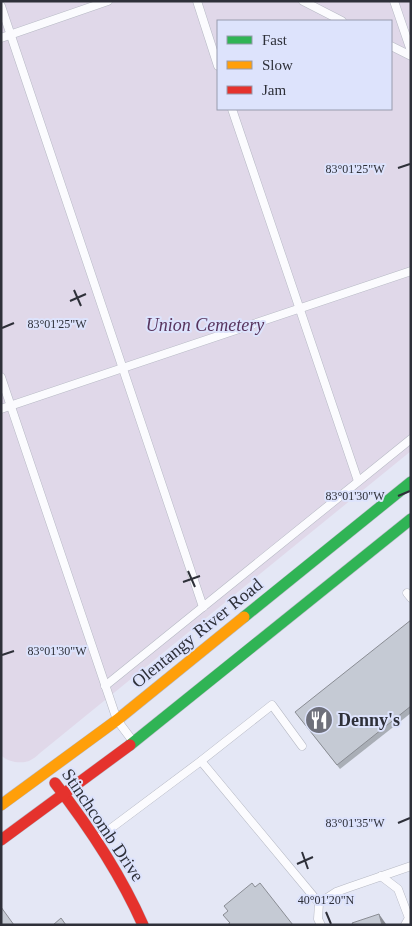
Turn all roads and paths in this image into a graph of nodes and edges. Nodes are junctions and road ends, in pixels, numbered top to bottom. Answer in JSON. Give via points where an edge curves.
{"nodes":[{"id":1,"x":108,"y":1,"type":"edge"},
{"id":2,"x":196,"y":1,"type":"edge"},
{"id":3,"x":303,"y":1,"type":"edge"},
{"id":4,"x":394,"y":1,"type":"edge"},
{"id":5,"x":1,"y":6,"type":"edge"},
{"id":6,"x":340,"y":20,"type":"edge"},
{"id":7,"x":11,"y":35,"type":"junction"},
{"id":8,"x":1,"y":38,"type":"edge"},
{"id":9,"x":392,"y":46,"type":"edge"},
{"id":10,"x":411,"y":51,"type":"edge"},
{"id":11,"x":411,"y":56,"type":"edge"},
{"id":12,"x":217,"y":63,"type":"edge"},
{"id":13,"x":232,"y":110,"type":"edge"},
{"id":14,"x":411,"y":271,"type":"edge"},
{"id":15,"x":299,"y":308,"type":"junction"},
{"id":16,"x":123,"y":368,"type":"junction"},
{"id":17,"x":1,"y":377,"type":"edge"},
{"id":18,"x":11,"y":406,"type":"junction"},
{"id":19,"x":1,"y":409,"type":"edge"},
{"id":20,"x":411,"y":439,"type":"edge"},
{"id":21,"x":358,"y":482,"type":"junction"},
{"id":22,"x":411,"y":482,"type":"edge"},
{"id":23,"x":411,"y":520,"type":"edge"},
{"id":24,"x":203,"y":607,"type":"junction"},
{"id":25,"x":105,"y":686,"type":"junction"},
{"id":26,"x":117,"y":720,"type":"junction"},
{"id":27,"x":134,"y":742,"type":"junction"},
{"id":28,"x":302,"y":746,"type":"dead end"},
{"id":29,"x":201,"y":761,"type":"junction"},
{"id":30,"x":47,"y":772,"type":"junction"},
{"id":31,"x":64,"y":794,"type":"junction"},
{"id":32,"x":1,"y":805,"type":"edge"},
{"id":33,"x":1,"y":840,"type":"edge"},
{"id":34,"x":96,"y":840,"type":"junction"},
{"id":35,"x":411,"y":866,"type":"edge"},
{"id":36,"x":381,"y":876,"type":"junction"},
{"id":37,"x":320,"y":903,"type":"junction"},
{"id":38,"x":143,"y":925,"type":"edge"},
{"id":39,"x":321,"y":925,"type":"edge"},
{"id":40,"x":404,"y":925,"type":"edge"}],
"edges":[{"from":1,"to":7,"type":"lane"},
{"from":2,"to":12,"type":"lane"},
{"from":3,"to":6,"type":"lane"},
{"from":4,"to":10,"type":"lane"},
{"from":5,"to":7,"type":"lane"},
{"from":7,"to":8,"type":"lane"},
{"from":7,"to":16,"type":"lane"},
{"from":9,"to":11,"type":"lane"},
{"from":13,"to":15,"type":"lane"},
{"from":14,"to":15,"type":"lane"},
{"from":15,"to":16,"type":"lane"},
{"from":15,"to":21,"type":"lane"},
{"from":16,"to":18,"type":"lane"},
{"from":16,"to":24,"type":"lane"},
{"from":17,"to":18,"type":"lane"},
{"from":18,"to":19,"type":"lane"},
{"from":18,"to":25,"type":"lane"},
{"from":20,"to":21,"type":"lane"},
{"from":21,"to":24,"type":"lane"},
{"from":22,"to":26,"type":"main road","name":"Olentangy River Road"},
{"from":23,"to":27,"type":"main road"},
{"from":24,"to":25,"type":"lane"},
{"from":25,"to":26,"type":"lane"},
{"from":26,"to":27,"type":"lane"},
{"from":26,"to":30,"type":"main road","name":"Olentangy River Road"},
{"from":27,"to":31,"type":"main road"},
{"from":28,"to":29,"type":"lane","via":[[272,706]]},
{"from":29,"to":34,"type":"lane"},
{"from":29,"to":37,"type":"lane"},
{"from":30,"to":31,"type":"main road","name":"Stinchcomb Drive"},
{"from":30,"to":32,"type":"main road","name":"Olentangy River Road"},
{"from":31,"to":33,"type":"main road"},
{"from":31,"to":34,"type":"main road","name":"Stinchcomb Drive"},
{"from":34,"to":38,"type":"main road","name":"Stinchcomb Drive"},
{"from":35,"to":36,"type":"lane"},
{"from":36,"to":37,"type":"lane","via":[[336,892]]},
{"from":36,"to":40,"type":"lane","via":[[398,889],[409,918]]},
{"from":37,"to":39,"type":"lane","via":[[318,919]]}]}
